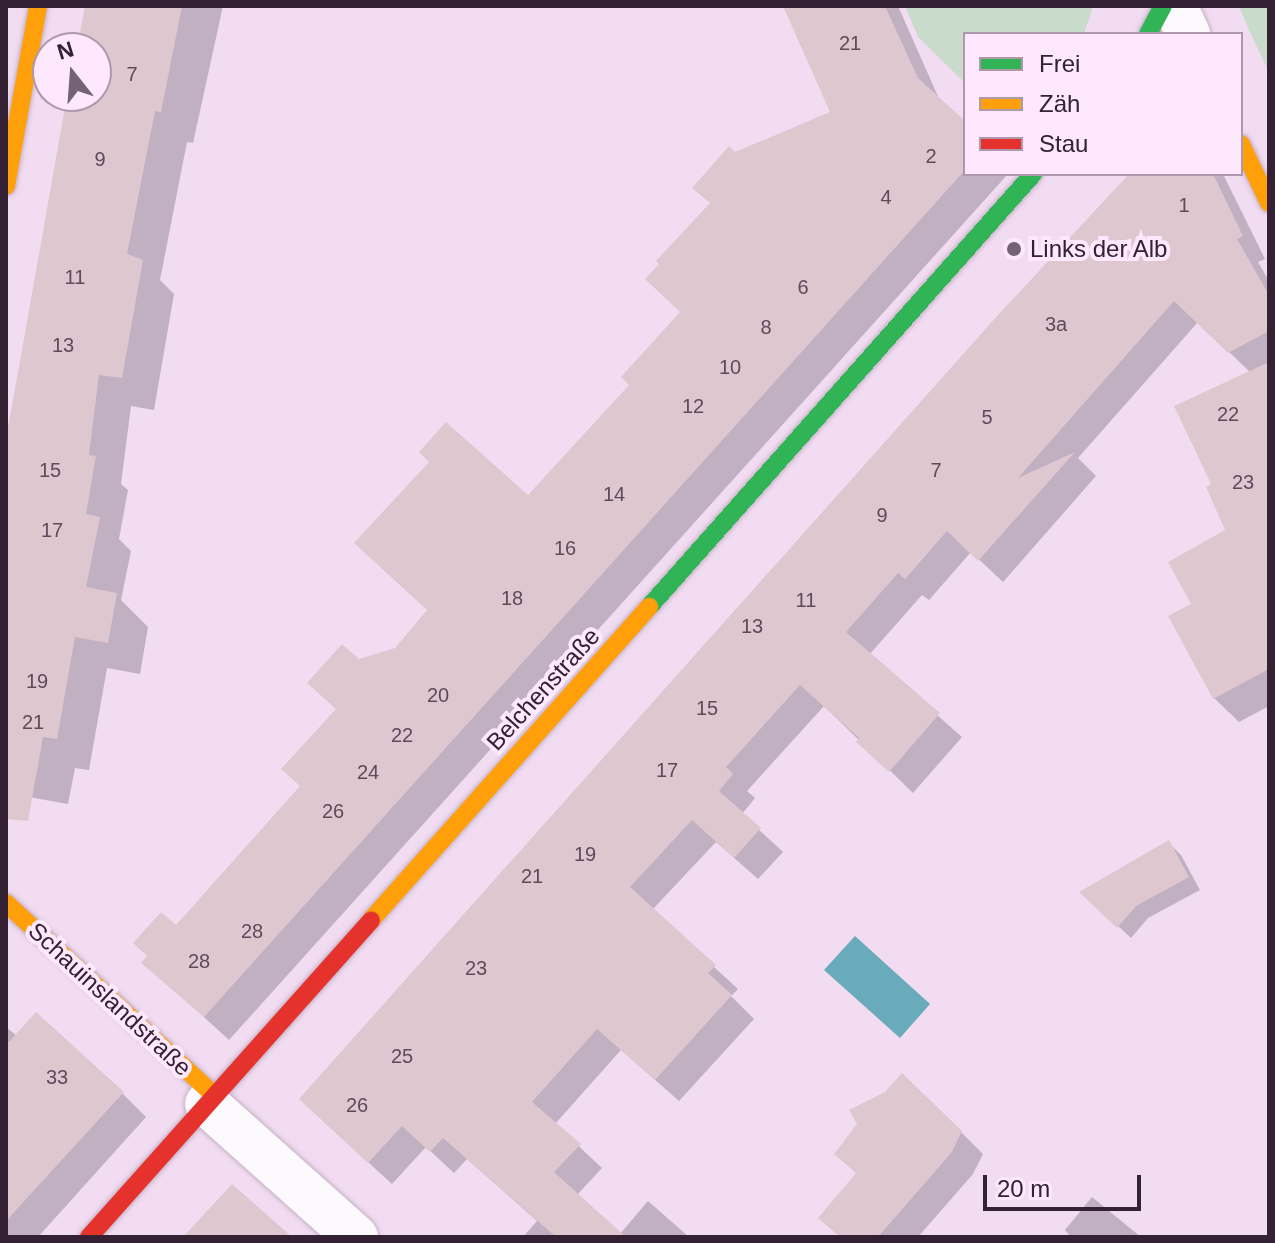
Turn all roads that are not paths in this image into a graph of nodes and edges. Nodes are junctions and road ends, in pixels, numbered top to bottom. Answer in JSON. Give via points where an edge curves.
{"nodes":[{"id":1,"x":38,"y":6,"type":"edge"},
{"id":2,"x":1163,"y":6,"type":"edge"},
{"id":3,"x":1175,"y":6,"type":"edge"},
{"id":4,"x":1149,"y":32,"type":"edge"},
{"id":5,"x":1187,"y":32,"type":"edge"},
{"id":6,"x":1243,"y":148,"type":"edge"},
{"id":7,"x":1031,"y":176,"type":"edge"},
{"id":8,"x":6,"y":186,"type":"edge"},
{"id":9,"x":1269,"y":203,"type":"edge"},
{"id":10,"x":6,"y":903,"type":"edge"},
{"id":11,"x":211,"y":1100,"type":"junction"},
{"id":12,"x":89,"y":1237,"type":"edge"},
{"id":13,"x":356,"y":1237,"type":"edge"}],
"edges":[{"from":1,"to":8,"type":"street"},
{"from":2,"to":4,"type":"street"},
{"from":3,"to":5,"type":"street"},
{"from":6,"to":9,"type":"street"},
{"from":7,"to":11,"type":"street","name":"Belchenstraße"},
{"from":10,"to":11,"type":"street","name":"Schauinslandstraße"},
{"from":11,"to":12,"type":"street","name":"Belchenstraße"},
{"from":11,"to":13,"type":"street","name":"Schauinslandstraße"}]}
